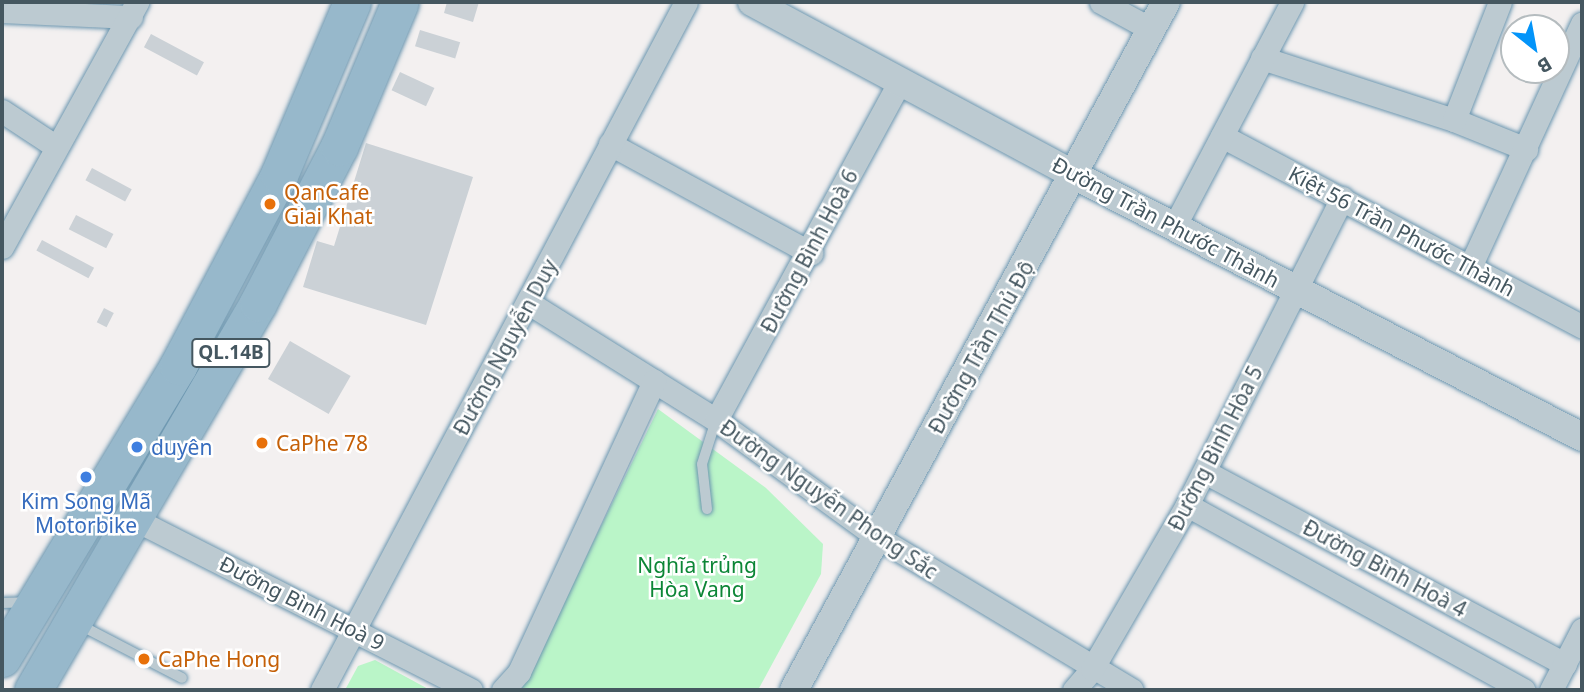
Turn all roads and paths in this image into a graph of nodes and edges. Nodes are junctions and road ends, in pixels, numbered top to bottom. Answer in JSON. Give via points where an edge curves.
{"nodes":[{"id":1,"x":352,"y":2,"type":"edge"},
{"id":2,"x":400,"y":2,"type":"edge"},
{"id":3,"x":686,"y":2,"type":"edge"},
{"id":4,"x":752,"y":2,"type":"edge"},
{"id":5,"x":1101,"y":2,"type":"edge"},
{"id":6,"x":1166,"y":2,"type":"edge"},
{"id":7,"x":1292,"y":2,"type":"edge"},
{"id":8,"x":1500,"y":2,"type":"edge"},
{"id":9,"x":134,"y":9,"type":"edge"},
{"id":10,"x":2,"y":11,"type":"edge"},
{"id":11,"x":1582,"y":23,"type":"edge"},
{"id":12,"x":1151,"y":29,"type":"junction"},
{"id":13,"x":1262,"y":58,"type":"junction"},
{"id":14,"x":900,"y":81,"type":"junction"},
{"id":15,"x":2,"y":111,"type":"edge"},
{"id":16,"x":1454,"y":120,"type":"junction"},
{"id":17,"x":1222,"y":136,"type":"junction"},
{"id":18,"x":610,"y":144,"type":"junction"},
{"id":19,"x":55,"y":146,"type":"junction"},
{"id":20,"x":1526,"y":149,"type":"junction"},
{"id":21,"x":1074,"y":175,"type":"junction"},
{"id":22,"x":1342,"y":198,"type":"junction"},
{"id":23,"x":1174,"y":227,"type":"junction"},
{"id":24,"x":2,"y":247,"type":"edge"},
{"id":25,"x":811,"y":253,"type":"junction"},
{"id":26,"x":1470,"y":267,"type":"junction"},
{"id":27,"x":1295,"y":290,"type":"junction"},
{"id":28,"x":529,"y":303,"type":"junction"},
{"id":29,"x":1582,"y":327,"type":"edge"},
{"id":30,"x":654,"y":381,"type":"junction"},
{"id":31,"x":716,"y":420,"type":"junction"},
{"id":32,"x":1582,"y":437,"type":"edge"},
{"id":33,"x":1205,"y":472,"type":"junction"},
{"id":34,"x":1187,"y":505,"type":"junction"},
{"id":35,"x":707,"y":509,"type":"dead end"},
{"id":36,"x":132,"y":518,"type":"junction"},
{"id":37,"x":877,"y":537,"type":"junction"},
{"id":38,"x":19,"y":602,"type":"edge"},
{"id":39,"x":72,"y":621,"type":"junction"},
{"id":40,"x":355,"y":628,"type":"junction"},
{"id":41,"x":1582,"y":629,"type":"edge"},
{"id":42,"x":2,"y":658,"type":"edge"},
{"id":43,"x":1565,"y":664,"type":"junction"},
{"id":44,"x":1092,"y":669,"type":"junction"},
{"id":45,"x":182,"y":678,"type":"dead end"},
{"id":46,"x":33,"y":690,"type":"edge"},
{"id":47,"x":321,"y":690,"type":"edge"},
{"id":48,"x":471,"y":690,"type":"edge"},
{"id":49,"x":503,"y":690,"type":"edge"},
{"id":50,"x":794,"y":690,"type":"edge"},
{"id":51,"x":1074,"y":690,"type":"edge"},
{"id":52,"x":1132,"y":690,"type":"edge"},
{"id":53,"x":1523,"y":690,"type":"edge"},
{"id":54,"x":1551,"y":690,"type":"edge"}],
"edges":[{"from":1,"to":38,"type":"highway","number":"QL.14B","via":[[279,175],[178,366]]},
{"from":2,"to":36,"type":"highway","number":"QL.14B","via":[[340,147],[211,389]]},
{"from":3,"to":18,"type":"street","name":"Đường Nguyễn Duy"},
{"from":4,"to":14,"type":"street","name":"Đường Trần Phước Thành"},
{"from":5,"to":12,"type":"street"},
{"from":6,"to":12,"type":"street","name":"Đường Trần Thủ Độ"},
{"from":7,"to":13,"type":"street"},
{"from":8,"to":16,"type":"street"},
{"from":9,"to":10,"type":"street"},
{"from":9,"to":19,"type":"street"},
{"from":11,"to":20,"type":"street"},
{"from":12,"to":21,"type":"street","name":"Đường Trần Thủ Độ"},
{"from":13,"to":16,"type":"street"},
{"from":13,"to":17,"type":"street"},
{"from":14,"to":21,"type":"street","name":"Đường Trần Phước Thành"},
{"from":14,"to":25,"type":"street","name":"Đường Bình Hoà 6"},
{"from":15,"to":19,"type":"street"},
{"from":16,"to":20,"type":"street"},
{"from":17,"to":22,"type":"street","name":"Kiệt 56 Trần Phước Thành"},
{"from":17,"to":23,"type":"street"},
{"from":18,"to":25,"type":"street"},
{"from":18,"to":28,"type":"street","name":"Đường Nguyễn Duy"},
{"from":19,"to":24,"type":"street"},
{"from":20,"to":26,"type":"street"},
{"from":21,"to":23,"type":"street","name":"Đường Trần Phước Thành"},
{"from":21,"to":37,"type":"street","name":"Đường Trần Thủ Độ"},
{"from":22,"to":26,"type":"street","name":"Kiệt 56 Trần Phước Thành"},
{"from":22,"to":27,"type":"street","name":"Đường Bình Hòa 5"},
{"from":23,"to":27,"type":"street","name":"Đường Trần Phước Thành"},
{"from":25,"to":31,"type":"street","name":"Đường Bình Hoà 6"},
{"from":26,"to":29,"type":"street","name":"Kiệt 56 Trần Phước Thành"},
{"from":27,"to":32,"type":"street","name":"Đường Trần Phước Thành"},
{"from":27,"to":33,"type":"street","name":"Đường Bình Hòa 5"},
{"from":28,"to":30,"type":"street","name":"Đường Nguyễn Phong Sắc"},
{"from":28,"to":40,"type":"street","name":"Đường Nguyễn Duy"},
{"from":30,"to":31,"type":"street","name":"Đường Nguyễn Phong Sắc"},
{"from":30,"to":49,"type":"street","via":[[519,672]]},
{"from":31,"to":35,"type":"lane","via":[[702,464]]},
{"from":31,"to":37,"type":"street","name":"Đường Nguyễn Phong Sắc"},
{"from":33,"to":34,"type":"street","name":"Đường Bình Hòa 5"},
{"from":33,"to":43,"type":"street","name":"Đường Bình Hoà 4"},
{"from":34,"to":44,"type":"street","name":"Đường Bình Hòa 5"},
{"from":34,"to":53,"type":"street","name":"Đường Bình Hoà 4"},
{"from":36,"to":39,"type":"highway","number":"QL.14B"},
{"from":36,"to":40,"type":"street","name":"Đường Bình Hoà 9"},
{"from":37,"to":44,"type":"street","name":"Đường Nguyễn Phong Sắc"},
{"from":37,"to":50,"type":"street","name":"Đường Trần Thủ Độ"},
{"from":38,"to":42,"type":"highway","number":"QL.14B"},
{"from":39,"to":45,"type":"lane"},
{"from":39,"to":46,"type":"highway","number":"QL.14B"},
{"from":40,"to":47,"type":"street","name":"Đường Nguyễn Duy"},
{"from":40,"to":48,"type":"street","name":"Đường Bình Hoà 9"},
{"from":41,"to":43,"type":"street"},
{"from":43,"to":54,"type":"street"},
{"from":44,"to":51,"type":"street","name":"Đường Bình Hòa 5"},
{"from":44,"to":52,"type":"street","name":"Đường Nguyễn Phong Sắc"}]}
